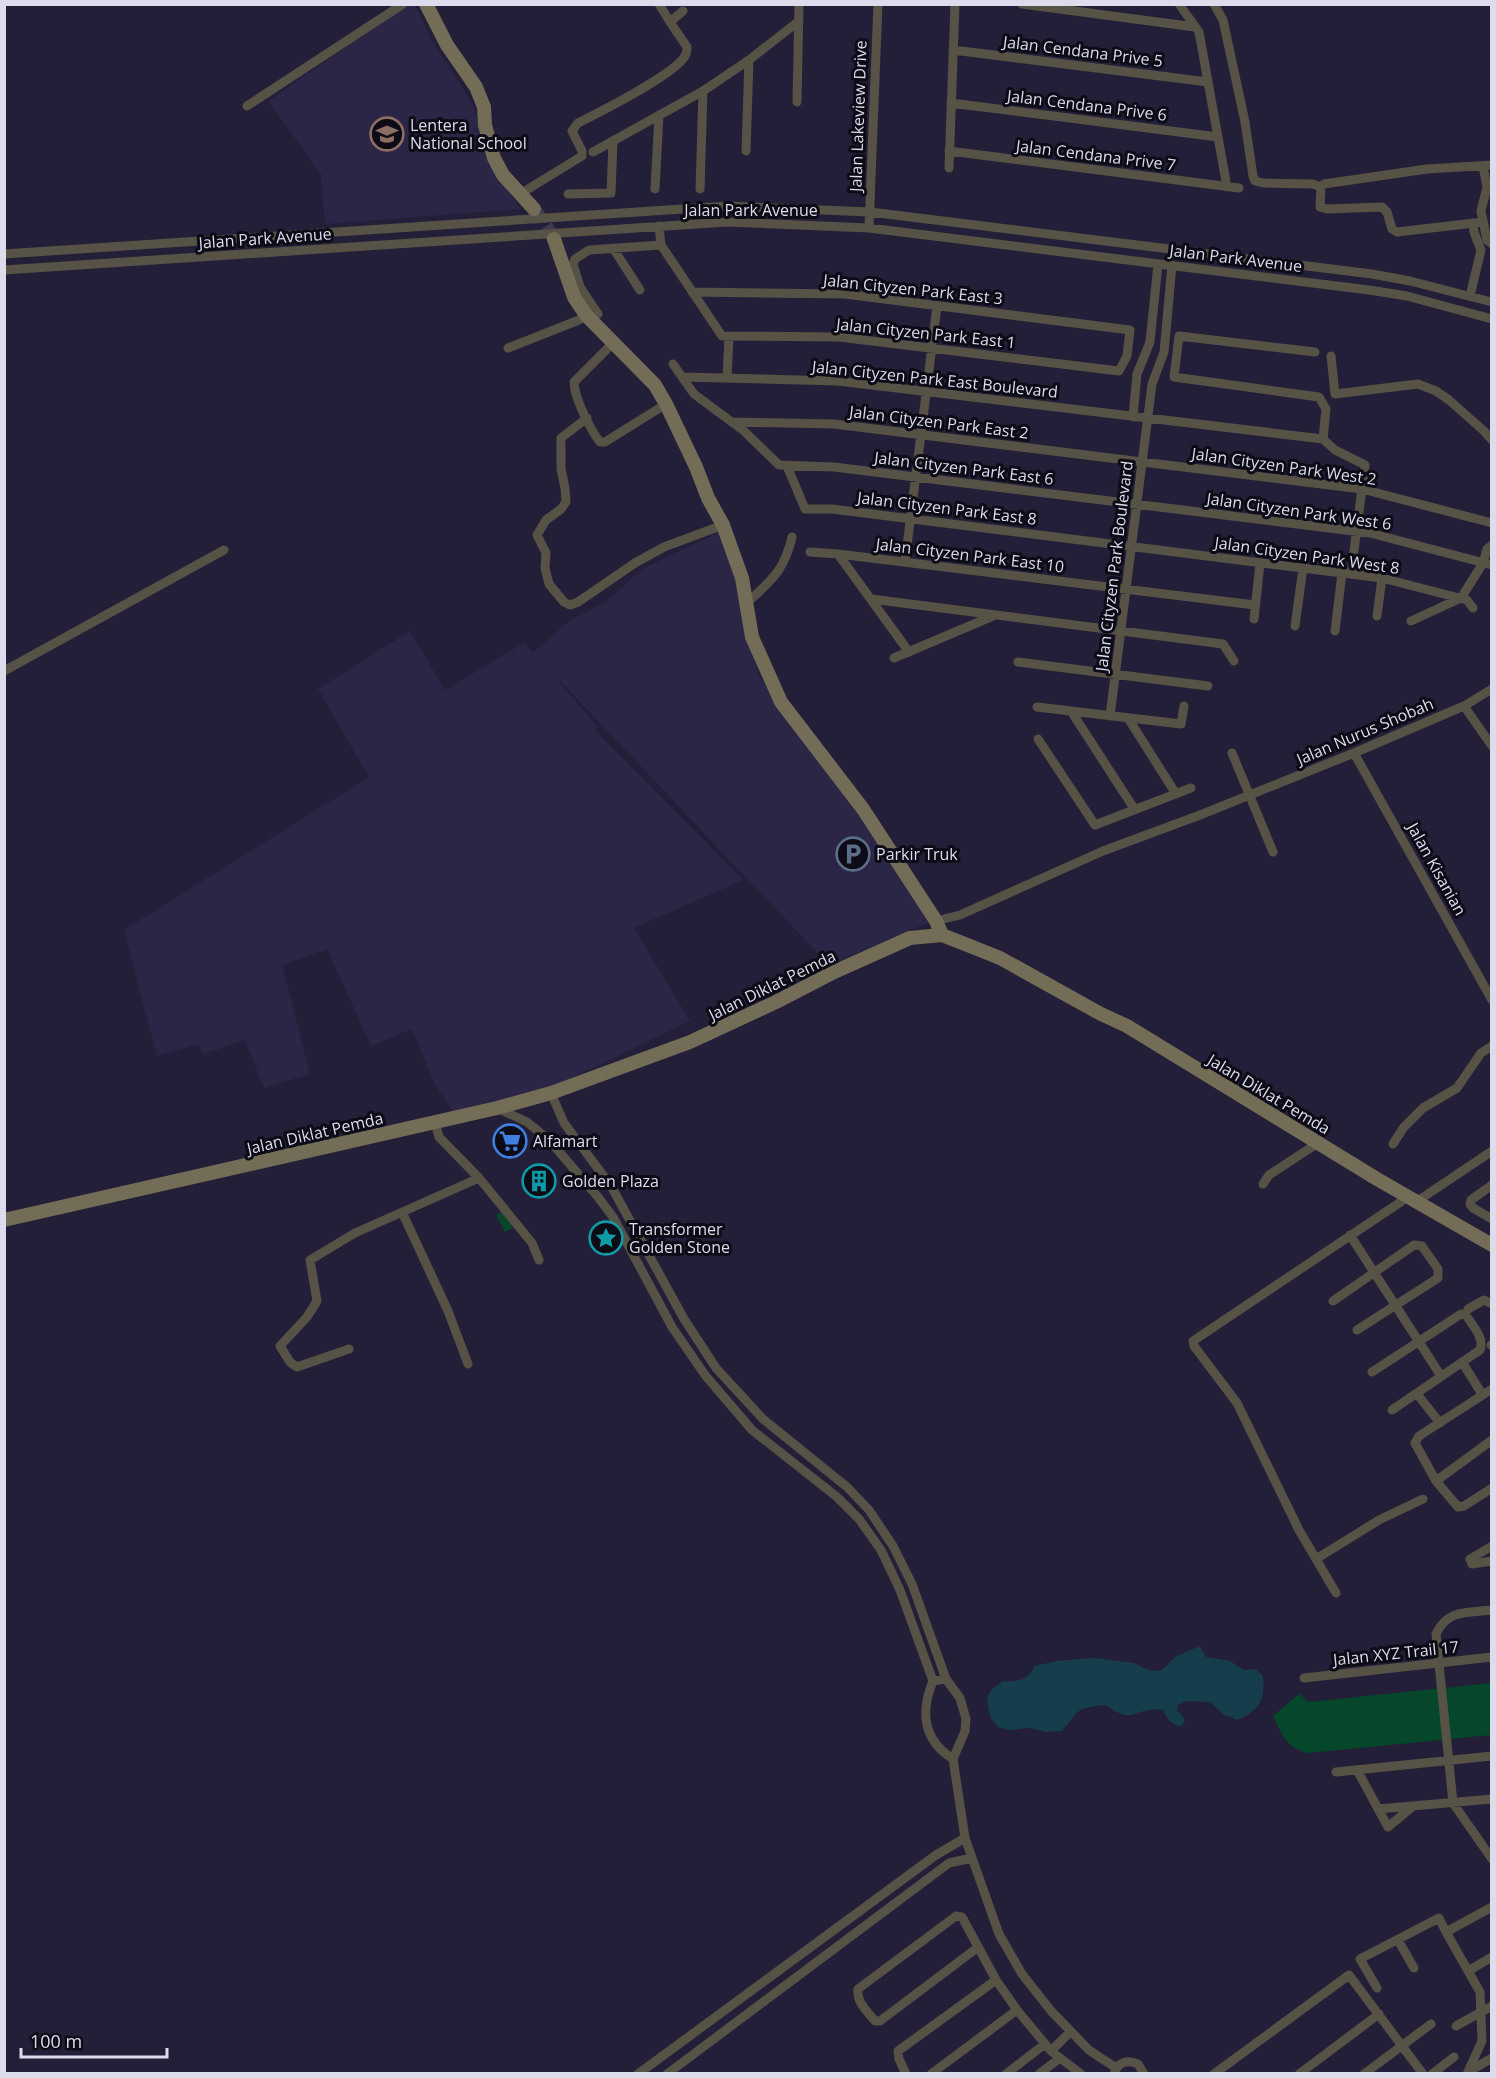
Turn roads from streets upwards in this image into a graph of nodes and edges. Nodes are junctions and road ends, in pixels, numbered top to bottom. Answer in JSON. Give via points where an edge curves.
{"nodes":[{"id":1,"x":403,"y":4,"type":"edge"},
{"id":2,"x":426,"y":4,"type":"edge"},
{"id":3,"x":659,"y":4,"type":"edge"},
{"id":4,"x":799,"y":4,"type":"edge"},
{"id":5,"x":878,"y":4,"type":"edge"},
{"id":6,"x":955,"y":4,"type":"edge"},
{"id":7,"x":1022,"y":4,"type":"edge"},
{"id":8,"x":1179,"y":4,"type":"edge"},
{"id":9,"x":1214,"y":4,"type":"edge"},
{"id":10,"x":683,"y":11,"type":"dead end"},
{"id":11,"x":798,"y":21,"type":"junction"},
{"id":12,"x":670,"y":22,"type":"junction"},
{"id":13,"x":1195,"y":27,"type":"junction"},
{"id":14,"x":953,"y":50,"type":"junction"},
{"id":15,"x":749,"y":60,"type":"junction"},
{"id":16,"x":1208,"y":82,"type":"junction"},
{"id":17,"x":703,"y":91,"type":"junction"},
{"id":18,"x":797,"y":102,"type":"dead end"},
{"id":19,"x":951,"y":103,"type":"junction"},
{"id":20,"x":248,"y":106,"type":"dead end"},
{"id":21,"x":659,"y":115,"type":"junction"},
{"id":22,"x":1218,"y":137,"type":"junction"},
{"id":23,"x":613,"y":141,"type":"junction"},
{"id":24,"x":746,"y":151,"type":"dead end"},
{"id":25,"x":949,"y":151,"type":"junction"},
{"id":26,"x":592,"y":152,"type":"dead end"},
{"id":27,"x":1487,"y":166,"type":"edge"},
{"id":28,"x":949,"y":168,"type":"dead end"},
{"id":29,"x":1227,"y":187,"type":"junction"},
{"id":30,"x":1321,"y":187,"type":"junction"},
{"id":31,"x":1239,"y":188,"type":"dead end"},
{"id":32,"x":656,"y":189,"type":"dead end"},
{"id":33,"x":700,"y":189,"type":"dead end"},
{"id":34,"x":520,"y":194,"type":"junction"},
{"id":35,"x":568,"y":194,"type":"dead end"},
{"id":36,"x":728,"y":206,"type":"junction"},
{"id":37,"x":534,"y":210,"type":"tunnel mouth"},
{"id":38,"x":870,"y":212,"type":"junction"},
{"id":39,"x":727,"y":222,"type":"junction"},
{"id":40,"x":1478,"y":223,"type":"junction"},
{"id":41,"x":659,"y":226,"type":"junction"},
{"id":42,"x":869,"y":228,"type":"junction"},
{"id":43,"x":554,"y":239,"type":"tunnel mouth"},
{"id":44,"x":1491,"y":244,"type":"edge"},
{"id":45,"x":661,"y":245,"type":"junction"},
{"id":46,"x":613,"y":248,"type":"junction"},
{"id":47,"x":4,"y":254,"type":"edge"},
{"id":48,"x":1247,"y":258,"type":"junction"},
{"id":49,"x":1158,"y":264,"type":"junction"},
{"id":50,"x":1172,"y":265,"type":"junction"},
{"id":51,"x":4,"y":270,"type":"edge"},
{"id":52,"x":1245,"y":274,"type":"junction"},
{"id":53,"x":640,"y":290,"type":"dead end"},
{"id":54,"x":692,"y":292,"type":"junction"},
{"id":55,"x":1470,"y":296,"type":"junction"},
{"id":56,"x":1491,"y":302,"type":"edge"},
{"id":57,"x":937,"y":306,"type":"junction"},
{"id":58,"x":592,"y":314,"type":"junction"},
{"id":59,"x":1491,"y":318,"type":"edge"},
{"id":60,"x":729,"y":336,"type":"junction"},
{"id":61,"x":613,"y":343,"type":"junction"},
{"id":62,"x":508,"y":348,"type":"dead end"},
{"id":63,"x":932,"y":348,"type":"junction"},
{"id":64,"x":1315,"y":352,"type":"dead end"},
{"id":65,"x":1331,"y":356,"type":"dead end"},
{"id":66,"x":673,"y":364,"type":"dead end"},
{"id":67,"x":1119,"y":371,"type":"joint"},
{"id":68,"x":682,"y":377,"type":"junction"},
{"id":69,"x":727,"y":378,"type":"junction"},
{"id":70,"x":927,"y":392,"type":"junction"},
{"id":71,"x":666,"y":404,"type":"junction"},
{"id":72,"x":1133,"y":417,"type":"junction"},
{"id":73,"x":587,"y":418,"type":"junction"},
{"id":74,"x":1147,"y":419,"type":"junction"},
{"id":75,"x":732,"y":422,"type":"junction"},
{"id":76,"x":921,"y":435,"type":"junction"},
{"id":77,"x":1323,"y":439,"type":"junction"},
{"id":78,"x":1491,"y":440,"type":"edge"},
{"id":79,"x":1142,"y":462,"type":"junction"},
{"id":80,"x":788,"y":466,"type":"junction"},
{"id":81,"x":916,"y":477,"type":"junction"},
{"id":82,"x":1362,"y":489,"type":"junction"},
{"id":83,"x":1136,"y":504,"type":"junction"},
{"id":84,"x":911,"y":519,"type":"junction"},
{"id":85,"x":1491,"y":523,"type":"edge"},
{"id":86,"x":723,"y":525,"type":"junction"},
{"id":87,"x":1357,"y":531,"type":"junction"},
{"id":88,"x":792,"y":537,"type":"dead end"},
{"id":89,"x":1491,"y":545,"type":"edge"},
{"id":90,"x":1131,"y":547,"type":"junction"},
{"id":91,"x":224,"y":550,"type":"dead end"},
{"id":92,"x":810,"y":552,"type":"dead end"},
{"id":93,"x":838,"y":554,"type":"junction"},
{"id":94,"x":906,"y":562,"type":"junction"},
{"id":95,"x":1260,"y":563,"type":"junction"},
{"id":96,"x":1487,"y":564,"type":"edge"},
{"id":97,"x":1303,"y":568,"type":"junction"},
{"id":98,"x":1347,"y":574,"type":"junction"},
{"id":99,"x":1382,"y":578,"type":"junction"},
{"id":100,"x":1126,"y":589,"type":"junction"},
{"id":101,"x":1461,"y":598,"type":"junction"},
{"id":102,"x":871,"y":599,"type":"junction"},
{"id":103,"x":746,"y":604,"type":"junction"},
{"id":104,"x":1255,"y":605,"type":"junction"},
{"id":105,"x":1473,"y":608,"type":"dead end"},
{"id":106,"x":996,"y":615,"type":"junction"},
{"id":107,"x":1377,"y":616,"type":"dead end"},
{"id":108,"x":1254,"y":619,"type":"dead end"},
{"id":109,"x":1411,"y":621,"type":"dead end"},
{"id":110,"x":1295,"y":626,"type":"dead end"},
{"id":111,"x":1120,"y":631,"type":"junction"},
{"id":112,"x":1335,"y":631,"type":"dead end"},
{"id":113,"x":909,"y":652,"type":"junction"},
{"id":114,"x":894,"y":658,"type":"dead end"},
{"id":115,"x":1234,"y":661,"type":"dead end"},
{"id":116,"x":1018,"y":662,"type":"dead end"},
{"id":117,"x":4,"y":671,"type":"edge"},
{"id":118,"x":1115,"y":674,"type":"junction"},
{"id":119,"x":1208,"y":686,"type":"dead end"},
{"id":120,"x":1491,"y":689,"type":"edge"},
{"id":121,"x":1184,"y":706,"type":"dead end"},
{"id":122,"x":1464,"y":706,"type":"junction"},
{"id":123,"x":1037,"y":707,"type":"dead end"},
{"id":124,"x":1071,"y":711,"type":"junction"},
{"id":125,"x":1110,"y":716,"type":"junction"},
{"id":126,"x":1128,"y":718,"type":"junction"},
{"id":127,"x":1038,"y":739,"type":"dead end"},
{"id":128,"x":1491,"y":746,"type":"edge"},
{"id":129,"x":1232,"y":753,"type":"dead end"},
{"id":130,"x":1354,"y":753,"type":"junction"},
{"id":131,"x":1191,"y":788,"type":"dead end"},
{"id":132,"x":1176,"y":794,"type":"junction"},
{"id":133,"x":1249,"y":796,"type":"junction"},
{"id":134,"x":1135,"y":810,"type":"junction"},
{"id":135,"x":1273,"y":852,"type":"dead end"},
{"id":136,"x":936,"y":921,"type":"junction"},
{"id":137,"x":942,"y":935,"type":"junction"},
{"id":138,"x":1491,"y":1000,"type":"edge"},
{"id":139,"x":1491,"y":1046,"type":"edge"},
{"id":140,"x":550,"y":1093,"type":"junction"},
{"id":141,"x":497,"y":1108,"type":"junction"},
{"id":142,"x":435,"y":1122,"type":"junction"},
{"id":143,"x":1318,"y":1143,"type":"junction"},
{"id":144,"x":1393,"y":1144,"type":"dead end"},
{"id":145,"x":1491,"y":1151,"type":"edge"},
{"id":146,"x":479,"y":1178,"type":"junction"},
{"id":147,"x":1263,"y":1184,"type":"dead end"},
{"id":148,"x":1491,"y":1185,"type":"edge"},
{"id":149,"x":1412,"y":1199,"type":"junction"},
{"id":150,"x":402,"y":1212,"type":"junction"},
{"id":151,"x":1491,"y":1219,"type":"edge"},
{"id":152,"x":4,"y":1220,"type":"edge"},
{"id":153,"x":1351,"y":1237,"type":"junction"},
{"id":154,"x":1491,"y":1245,"type":"edge"},
{"id":155,"x":539,"y":1260,"type":"dead end"},
{"id":156,"x":1374,"y":1272,"type":"junction"},
{"id":157,"x":1333,"y":1300,"type":"dead end"},
{"id":158,"x":1491,"y":1304,"type":"edge"},
{"id":159,"x":1395,"y":1306,"type":"junction"},
{"id":160,"x":1468,"y":1310,"type":"dead end"},
{"id":161,"x":1356,"y":1330,"type":"dead end"},
{"id":162,"x":1419,"y":1342,"type":"junction"},
{"id":163,"x":349,"y":1349,"type":"dead end"},
{"id":164,"x":1462,"y":1362,"type":"junction"},
{"id":165,"x":468,"y":1364,"type":"dead end"},
{"id":166,"x":1372,"y":1372,"type":"dead end"},
{"id":167,"x":1441,"y":1376,"type":"junction"},
{"id":168,"x":1491,"y":1389,"type":"edge"},
{"id":169,"x":1417,"y":1394,"type":"junction"},
{"id":170,"x":1482,"y":1394,"type":"junction"},
{"id":171,"x":1392,"y":1410,"type":"dead end"},
{"id":172,"x":1440,"y":1423,"type":"junction"},
{"id":173,"x":1491,"y":1440,"type":"edge"},
{"id":174,"x":1436,"y":1481,"type":"junction"},
{"id":175,"x":1491,"y":1488,"type":"edge"},
{"id":176,"x":1423,"y":1499,"type":"dead end"},
{"id":177,"x":1491,"y":1546,"type":"edge"},
{"id":178,"x":1316,"y":1559,"type":"junction"},
{"id":179,"x":1491,"y":1561,"type":"edge"},
{"id":180,"x":1336,"y":1593,"type":"dead end"},
{"id":181,"x":1491,"y":1610,"type":"edge"},
{"id":182,"x":1491,"y":1658,"type":"edge"},
{"id":183,"x":1439,"y":1663,"type":"junction"},
{"id":184,"x":1304,"y":1678,"type":"dead end"},
{"id":185,"x":946,"y":1680,"type":"junction"},
{"id":186,"x":933,"y":1681,"type":"junction"},
{"id":187,"x":1491,"y":1756,"type":"edge"},
{"id":188,"x":953,"y":1759,"type":"junction"},
{"id":189,"x":1449,"y":1760,"type":"junction"},
{"id":190,"x":1357,"y":1770,"type":"junction"},
{"id":191,"x":1336,"y":1772,"type":"dead end"},
{"id":192,"x":1491,"y":1799,"type":"edge"},
{"id":193,"x":1453,"y":1803,"type":"junction"},
{"id":194,"x":1412,"y":1807,"type":"junction"},
{"id":195,"x":1378,"y":1809,"type":"junction"},
{"id":196,"x":965,"y":1838,"type":"junction"},
{"id":197,"x":1491,"y":1840,"type":"edge"},
{"id":198,"x":1479,"y":1841,"type":"junction"},
{"id":199,"x":936,"y":1855,"type":"junction"},
{"id":200,"x":972,"y":1858,"type":"junction"},
{"id":201,"x":1491,"y":1859,"type":"edge"},
{"id":202,"x":945,"y":1866,"type":"junction"},
{"id":203,"x":1491,"y":1907,"type":"edge"},
{"id":204,"x":1446,"y":1932,"type":"junction"},
{"id":205,"x":1398,"y":1940,"type":"junction"},
{"id":206,"x":977,"y":1948,"type":"junction"},
{"id":207,"x":1491,"y":1957,"type":"edge"},
{"id":208,"x":1414,"y":1968,"type":"dead end"},
{"id":209,"x":1468,"y":1971,"type":"junction"},
{"id":210,"x":996,"y":1980,"type":"junction"},
{"id":211,"x":1377,"y":1988,"type":"dead end"},
{"id":212,"x":1491,"y":2006,"type":"edge"},
{"id":213,"x":1017,"y":2010,"type":"junction"},
{"id":214,"x":1481,"y":2012,"type":"junction"},
{"id":215,"x":1379,"y":2014,"type":"junction"},
{"id":216,"x":1431,"y":2024,"type":"dead end"},
{"id":217,"x":1456,"y":2026,"type":"dead end"},
{"id":218,"x":1070,"y":2032,"type":"junction"},
{"id":219,"x":1402,"y":2046,"type":"junction"},
{"id":220,"x":1048,"y":2048,"type":"junction"},
{"id":221,"x":1454,"y":2057,"type":"dead end"},
{"id":222,"x":1060,"y":2058,"type":"junction"},
{"id":223,"x":1491,"y":2058,"type":"edge"},
{"id":224,"x":1115,"y":2071,"type":"edge"},
{"id":225,"x":639,"y":2073,"type":"edge"},
{"id":226,"x":667,"y":2073,"type":"edge"},
{"id":227,"x":906,"y":2073,"type":"edge"},
{"id":228,"x":931,"y":2073,"type":"edge"},
{"id":229,"x":1006,"y":2073,"type":"edge"},
{"id":230,"x":1039,"y":2073,"type":"edge"},
{"id":231,"x":1081,"y":2073,"type":"edge"},
{"id":232,"x":1144,"y":2073,"type":"edge"},
{"id":233,"x":1214,"y":2073,"type":"edge"},
{"id":234,"x":1299,"y":2073,"type":"edge"},
{"id":235,"x":1364,"y":2073,"type":"edge"},
{"id":236,"x":1423,"y":2073,"type":"edge"},
{"id":237,"x":1432,"y":2073,"type":"edge"},
{"id":238,"x":1468,"y":2073,"type":"edge"}],
"edges":[{"from":1,"to":20,"type":"street"},
{"from":2,"to":34,"type":"street","via":[[447,45],[476,87],[484,106],[494,158]]},
{"from":3,"to":12,"type":"street"},
{"from":4,"to":11,"type":"street"},
{"from":5,"to":38,"type":"street","name":"Jalan Lakeview Drive"},
{"from":6,"to":14,"type":"street"},
{"from":7,"to":13,"type":"street"},
{"from":8,"to":13,"type":"street"},
{"from":9,"to":30,"type":"street","via":[[1223,20],[1252,176],[1255,181]]},
{"from":10,"to":12,"type":"street"},
{"from":11,"to":15,"type":"street"},
{"from":11,"to":18,"type":"street"},
{"from":12,"to":34,"type":"street","via":[[687,48],[685,56],[657,78],[578,123],[572,131],[582,156]]},
{"from":13,"to":16,"type":"street"},
{"from":14,"to":16,"type":"street","name":"Jalan Cendana Prive 5"},
{"from":14,"to":19,"type":"street"},
{"from":15,"to":17,"type":"street"},
{"from":15,"to":24,"type":"street"},
{"from":16,"to":22,"type":"street"},
{"from":17,"to":21,"type":"street"},
{"from":17,"to":33,"type":"street"},
{"from":19,"to":22,"type":"street","name":"Jalan Cendana Prive 6"},
{"from":19,"to":25,"type":"street"},
{"from":21,"to":23,"type":"street"},
{"from":21,"to":32,"type":"street"},
{"from":22,"to":29,"type":"street"},
{"from":23,"to":26,"type":"street"},
{"from":23,"to":35,"type":"street","via":[[611,193]]},
{"from":25,"to":28,"type":"street"},
{"from":25,"to":29,"type":"street","name":"Jalan Cendana Prive 7"},
{"from":27,"to":30,"type":"street","via":[[1427,169]]},
{"from":27,"to":40,"type":"street","via":[[1487,187]]},
{"from":29,"to":31,"type":"street","name":"Jalan Cendana Prive 7"},
{"from":30,"to":40,"type":"street","via":[[1320,207],[1382,207],[1396,232]]},
{"from":34,"to":37,"type":"street"},
{"from":36,"to":38,"type":"street","name":"Jalan Park Avenue"},
{"from":36,"to":39,"type":"street"},
{"from":36,"to":47,"type":"street","name":"Jalan Park Avenue"},
{"from":38,"to":42,"type":"street","name":"Jalan Lakeview Drive"},
{"from":38,"to":48,"type":"street","name":"Jalan Park Avenue"},
{"from":39,"to":41,"type":"street","name":"Jalan Park Avenue"},
{"from":39,"to":42,"type":"street","name":"Jalan Park Avenue"},
{"from":40,"to":44,"type":"street"},
{"from":40,"to":55,"type":"street","via":[[1474,232],[1481,250]]},
{"from":41,"to":45,"type":"street"},
{"from":41,"to":51,"type":"street","name":"Jalan Park Avenue"},
{"from":42,"to":49,"type":"street","name":"Jalan Park Avenue"},
{"from":43,"to":58,"type":"street","via":[[574,297]]},
{"from":45,"to":46,"type":"street"},
{"from":45,"to":54,"type":"street"},
{"from":46,"to":53,"type":"street"},
{"from":46,"to":58,"type":"street","via":[[589,250],[573,264]]},
{"from":48,"to":52,"type":"street"},
{"from":48,"to":55,"type":"street","name":"Jalan Park Avenue","via":[[1381,275]]},
{"from":49,"to":50,"type":"street","name":"Jalan Park Avenue"},
{"from":49,"to":72,"type":"street","via":[[1150,342],[1137,374]]},
{"from":50,"to":52,"type":"street","name":"Jalan Park Avenue"},
{"from":50,"to":74,"type":"street","name":"Jalan Cityzen Park Boulevard","via":[[1164,352],[1152,384]]},
{"from":52,"to":59,"type":"street","name":"Jalan Park Avenue","via":[[1388,293]]},
{"from":54,"to":57,"type":"street","name":"Jalan Cityzen Park East 3","via":[[846,294]]},
{"from":54,"to":60,"type":"street","via":[[722,336]]},
{"from":55,"to":56,"type":"street","name":"Jalan Park Avenue"},
{"from":57,"to":63,"type":"street"},
{"from":57,"to":67,"type":"street","name":"Jalan Cityzen Park East 3","via":[[1130,330],[1127,356]]},
{"from":58,"to":61,"type":"street"},
{"from":58,"to":62,"type":"street"},
{"from":60,"to":63,"type":"street","name":"Jalan Cityzen Park East 1","via":[[839,337]]},
{"from":60,"to":69,"type":"street"},
{"from":61,"to":71,"type":"street","via":[[655,385]]},
{"from":61,"to":73,"type":"street","via":[[574,382]]},
{"from":63,"to":67,"type":"street","name":"Jalan Cityzen Park East 1"},
{"from":63,"to":70,"type":"street"},
{"from":64,"to":77,"type":"street","via":[[1179,336],[1174,377],[1319,397],[1326,409]]},
{"from":65,"to":78,"type":"street","via":[[1335,394],[1418,384],[1449,400]]},
{"from":66,"to":68,"type":"street"},
{"from":68,"to":69,"type":"street","name":"Jalan Cityzen Park East Boulevard"},
{"from":68,"to":75,"type":"street","via":[[694,394]]},
{"from":69,"to":70,"type":"street","name":"Jalan Cityzen Park East Boulevard","via":[[838,381]]},
{"from":70,"to":72,"type":"street","name":"Jalan Cityzen Park East Boulevard"},
{"from":70,"to":76,"type":"street"},
{"from":71,"to":73,"type":"street","via":[[605,442],[600,442]]},
{"from":71,"to":86,"type":"street"},
{"from":72,"to":74,"type":"street","name":"Jalan Cityzen Park East Boulevard"},
{"from":73,"to":86,"type":"street","via":[[561,438],[566,502],[546,520],[537,535],[546,553],[549,584],[564,602],[578,602],[664,547]]},
{"from":74,"to":77,"type":"street","name":"Jalan Cityzen Park East Boulevard"},
{"from":74,"to":79,"type":"street","name":"Jalan Cityzen Park Boulevard"},
{"from":75,"to":76,"type":"street","name":"Jalan Cityzen Park East 2","via":[[834,424]]},
{"from":75,"to":80,"type":"street","via":[[779,465]]},
{"from":76,"to":79,"type":"street","name":"Jalan Cityzen Park East 2"},
{"from":76,"to":81,"type":"street"},
{"from":77,"to":82,"type":"street","via":[[1335,450],[1365,465]]},
{"from":79,"to":82,"type":"street","name":"Jalan Cityzen Park West 2"},
{"from":79,"to":83,"type":"street","name":"Jalan Cityzen Park Boulevard"},
{"from":80,"to":81,"type":"street","name":"Jalan Cityzen Park East 6"},
{"from":80,"to":84,"type":"street","name":"Jalan Cityzen Park East 8","via":[[804,509]]},
{"from":81,"to":83,"type":"street","name":"Jalan Cityzen Park East 6"},
{"from":81,"to":84,"type":"street"},
{"from":82,"to":85,"type":"street","name":"Jalan Cityzen Park West 2"},
{"from":82,"to":87,"type":"street"},
{"from":83,"to":87,"type":"street","name":"Jalan Cityzen Park West 6"},
{"from":83,"to":90,"type":"street","name":"Jalan Cityzen Park Boulevard"},
{"from":84,"to":90,"type":"street","name":"Jalan Cityzen Park East 8"},
{"from":84,"to":94,"type":"street"},
{"from":86,"to":103,"type":"street","via":[[742,578]]},
{"from":87,"to":96,"type":"street","name":"Jalan Cityzen Park West 6"},
{"from":87,"to":98,"type":"street"},
{"from":88,"to":103,"type":"street","via":[[781,569]]},
{"from":89,"to":96,"type":"street","via":[[1487,549]]},
{"from":90,"to":95,"type":"street","name":"Jalan Cityzen Park West 8"},
{"from":90,"to":100,"type":"street","name":"Jalan Cityzen Park Boulevard"},
{"from":91,"to":117,"type":"street"},
{"from":92,"to":93,"type":"street","name":"Jalan Cityzen Park East 10"},
{"from":93,"to":94,"type":"street","name":"Jalan Cityzen Park East 10"},
{"from":93,"to":102,"type":"street"},
{"from":94,"to":100,"type":"street","name":"Jalan Cityzen Park East 10"},
{"from":95,"to":97,"type":"street","name":"Jalan Cityzen Park West 8"},
{"from":95,"to":104,"type":"street"},
{"from":96,"to":101,"type":"street"},
{"from":97,"to":98,"type":"street","name":"Jalan Cityzen Park West 8"},
{"from":97,"to":110,"type":"street"},
{"from":98,"to":99,"type":"street","name":"Jalan Cityzen Park West 8"},
{"from":98,"to":112,"type":"street"},
{"from":99,"to":101,"type":"street","name":"Jalan Cityzen Park West 8"},
{"from":99,"to":107,"type":"street"},
{"from":100,"to":104,"type":"street","name":"Jalan Cityzen Park East 10"},
{"from":100,"to":111,"type":"street","name":"Jalan Cityzen Park Boulevard"},
{"from":101,"to":105,"type":"street","name":"Jalan Cityzen Park West 8"},
{"from":101,"to":109,"type":"street"},
{"from":102,"to":106,"type":"street"},
{"from":102,"to":113,"type":"street"},
{"from":103,"to":136,"type":"street","via":[[752,637],[781,702],[863,808]]},
{"from":104,"to":108,"type":"street"},
{"from":106,"to":111,"type":"street"},
{"from":106,"to":113,"type":"street"},
{"from":111,"to":115,"type":"street","via":[[1223,644]]},
{"from":111,"to":118,"type":"street","name":"Jalan Cityzen Park Boulevard"},
{"from":113,"to":114,"type":"street"},
{"from":116,"to":118,"type":"street"},
{"from":118,"to":119,"type":"street"},
{"from":118,"to":125,"type":"street","name":"Jalan Cityzen Park Boulevard"},
{"from":120,"to":122,"type":"street","name":"Jalan Nurus Shobah"},
{"from":121,"to":126,"type":"street","via":[[1182,724]]},
{"from":122,"to":128,"type":"street"},
{"from":122,"to":130,"type":"street","name":"Jalan Nurus Shobah"},
{"from":123,"to":124,"type":"street"},
{"from":124,"to":125,"type":"street"},
{"from":124,"to":134,"type":"street"},
{"from":125,"to":126,"type":"street"},
{"from":126,"to":132,"type":"street"},
{"from":127,"to":134,"type":"street","via":[[1095,825]]},
{"from":129,"to":133,"type":"street"},
{"from":130,"to":133,"type":"street","name":"Jalan Nurus Shobah"},
{"from":130,"to":138,"type":"street","name":"Jalan Kisanian"},
{"from":131,"to":132,"type":"street"},
{"from":132,"to":134,"type":"street"},
{"from":133,"to":135,"type":"street"},
{"from":133,"to":136,"type":"street","name":"Jalan Nurus Shobah","via":[[1103,851],[960,915]]},
{"from":136,"to":137,"type":"street"},
{"from":137,"to":140,"type":"street","name":"Jalan Diklat Pemda","via":[[910,938],[690,1042]]},
{"from":137,"to":143,"type":"street","name":"Jalan Diklat Pemda","via":[[1000,958],[1127,1026]]},
{"from":139,"to":144,"type":"street","via":[[1481,1053],[1457,1088],[1423,1108]]},
{"from":140,"to":141,"type":"street","name":"Jalan Diklat Pemda"},
{"from":140,"to":185,"type":"street","via":[[564,1124],[616,1194],[684,1319],[716,1368],[763,1419],[847,1487],[869,1510],[912,1584]]},
{"from":141,"to":142,"type":"street","name":"Jalan Diklat Pemda"},
{"from":141,"to":186,"type":"street","via":[[527,1122],[549,1140],[613,1217],[672,1327],[705,1375],[752,1430],[837,1497],[858,1519],[881,1550],[900,1590]]},
{"from":142,"to":146,"type":"street","via":[[440,1137]]},
{"from":142,"to":152,"type":"street","name":"Jalan Diklat Pemda"},
{"from":143,"to":147,"type":"street","via":[[1269,1174]]},
{"from":143,"to":149,"type":"street","name":"Jalan Diklat Pemda"},
{"from":145,"to":149,"type":"street"},
{"from":146,"to":150,"type":"street"},
{"from":146,"to":155,"type":"street","via":[[532,1243]]},
{"from":148,"to":151,"type":"street","via":[[1470,1204]]},
{"from":149,"to":153,"type":"street"},
{"from":149,"to":154,"type":"street","name":"Jalan Diklat Pemda"},
{"from":150,"to":163,"type":"street","via":[[355,1233],[310,1260],[316,1302],[280,1346],[297,1367]]},
{"from":150,"to":165,"type":"street"},
{"from":153,"to":156,"type":"street"},
{"from":153,"to":178,"type":"street","via":[[1193,1341],[1237,1403]]},
{"from":156,"to":157,"type":"street"},
{"from":156,"to":159,"type":"street"},
{"from":156,"to":159,"type":"street","via":[[1417,1244],[1438,1269],[1438,1278]]},
{"from":158,"to":160,"type":"street","via":[[1484,1300]]},
{"from":159,"to":161,"type":"street"},
{"from":159,"to":162,"type":"street"},
{"from":162,"to":164,"type":"street","via":[[1464,1314],[1483,1343],[1480,1350]]},
{"from":162,"to":166,"type":"street"},
{"from":162,"to":167,"type":"street"},
{"from":164,"to":167,"type":"street"},
{"from":164,"to":170,"type":"street"},
{"from":167,"to":169,"type":"street"},
{"from":168,"to":170,"type":"street"},
{"from":169,"to":171,"type":"street"},
{"from":169,"to":172,"type":"street"},
{"from":170,"to":172,"type":"street"},
{"from":172,"to":174,"type":"street","via":[[1415,1443]]},
{"from":173,"to":174,"type":"street"},
{"from":174,"to":175,"type":"street","via":[[1458,1507]]},
{"from":176,"to":178,"type":"street"},
{"from":177,"to":179,"type":"street","via":[[1470,1559],[1472,1564]]},
{"from":178,"to":180,"type":"street"},
{"from":181,"to":183,"type":"street","via":[[1453,1614],[1441,1623],[1436,1634]]},
{"from":182,"to":183,"type":"street","name":"Jalan XYZ Trail 17"},
{"from":183,"to":184,"type":"street","name":"Jalan XYZ Trail 17"},
{"from":183,"to":189,"type":"street"},
{"from":185,"to":186,"type":"street"},
{"from":185,"to":188,"type":"street","via":[[960,1698],[966,1719]]},
{"from":186,"to":188,"type":"street","via":[[927,1697],[927,1727],[938,1748]]},
{"from":187,"to":189,"type":"street"},
{"from":188,"to":196,"type":"street"},
{"from":189,"to":190,"type":"street"},
{"from":189,"to":193,"type":"street"},
{"from":190,"to":191,"type":"street"},
{"from":190,"to":195,"type":"street"},
{"from":192,"to":193,"type":"street"},
{"from":193,"to":194,"type":"street"},
{"from":193,"to":198,"type":"street"},
{"from":194,"to":195,"type":"street"},
{"from":194,"to":195,"type":"street","via":[[1388,1827]]},
{"from":196,"to":199,"type":"street"},
{"from":196,"to":200,"type":"street"},
{"from":197,"to":198,"type":"street"},
{"from":198,"to":201,"type":"street"},
{"from":199,"to":202,"type":"street"},
{"from":199,"to":225,"type":"street"},
{"from":200,"to":202,"type":"street"},
{"from":200,"to":218,"type":"street","via":[[999,1934],[1014,1962]]},
{"from":202,"to":226,"type":"street"},
{"from":203,"to":204,"type":"street"},
{"from":204,"to":205,"type":"street","via":[[1439,1918]]},
{"from":204,"to":209,"type":"street"},
{"from":205,"to":208,"type":"street"},
{"from":205,"to":211,"type":"street","via":[[1360,1959]]},
{"from":206,"to":206,"type":"street","via":[[880,2021],[875,2021],[859,2001],[858,1989],[956,1916],[962,1917]]},
{"from":206,"to":210,"type":"street"},
{"from":207,"to":209,"type":"street"},
{"from":209,"to":214,"type":"street","via":[[1480,1992]]},
{"from":210,"to":213,"type":"street"},
{"from":210,"to":227,"type":"street","via":[[898,2051]]},
{"from":212,"to":214,"type":"street"},
{"from":213,"to":220,"type":"street"},
{"from":213,"to":228,"type":"street"},
{"from":214,"to":217,"type":"street"},
{"from":214,"to":238,"type":"street","via":[[1482,2041]]},
{"from":215,"to":219,"type":"street"},
{"from":215,"to":233,"type":"street","via":[[1347,1975]]},
{"from":215,"to":234,"type":"street"},
{"from":216,"to":219,"type":"street"},
{"from":218,"to":220,"type":"street"},
{"from":218,"to":224,"type":"street"},
{"from":219,"to":235,"type":"street"},
{"from":219,"to":236,"type":"street"},
{"from":220,"to":222,"type":"street"},
{"from":220,"to":229,"type":"street"},
{"from":221,"to":237,"type":"street"},
{"from":222,"to":230,"type":"street"},
{"from":222,"to":231,"type":"street"},
{"from":223,"to":238,"type":"street"},
{"from":224,"to":232,"type":"street","via":[[1121,2063],[1131,2061],[1140,2065]]}]}
